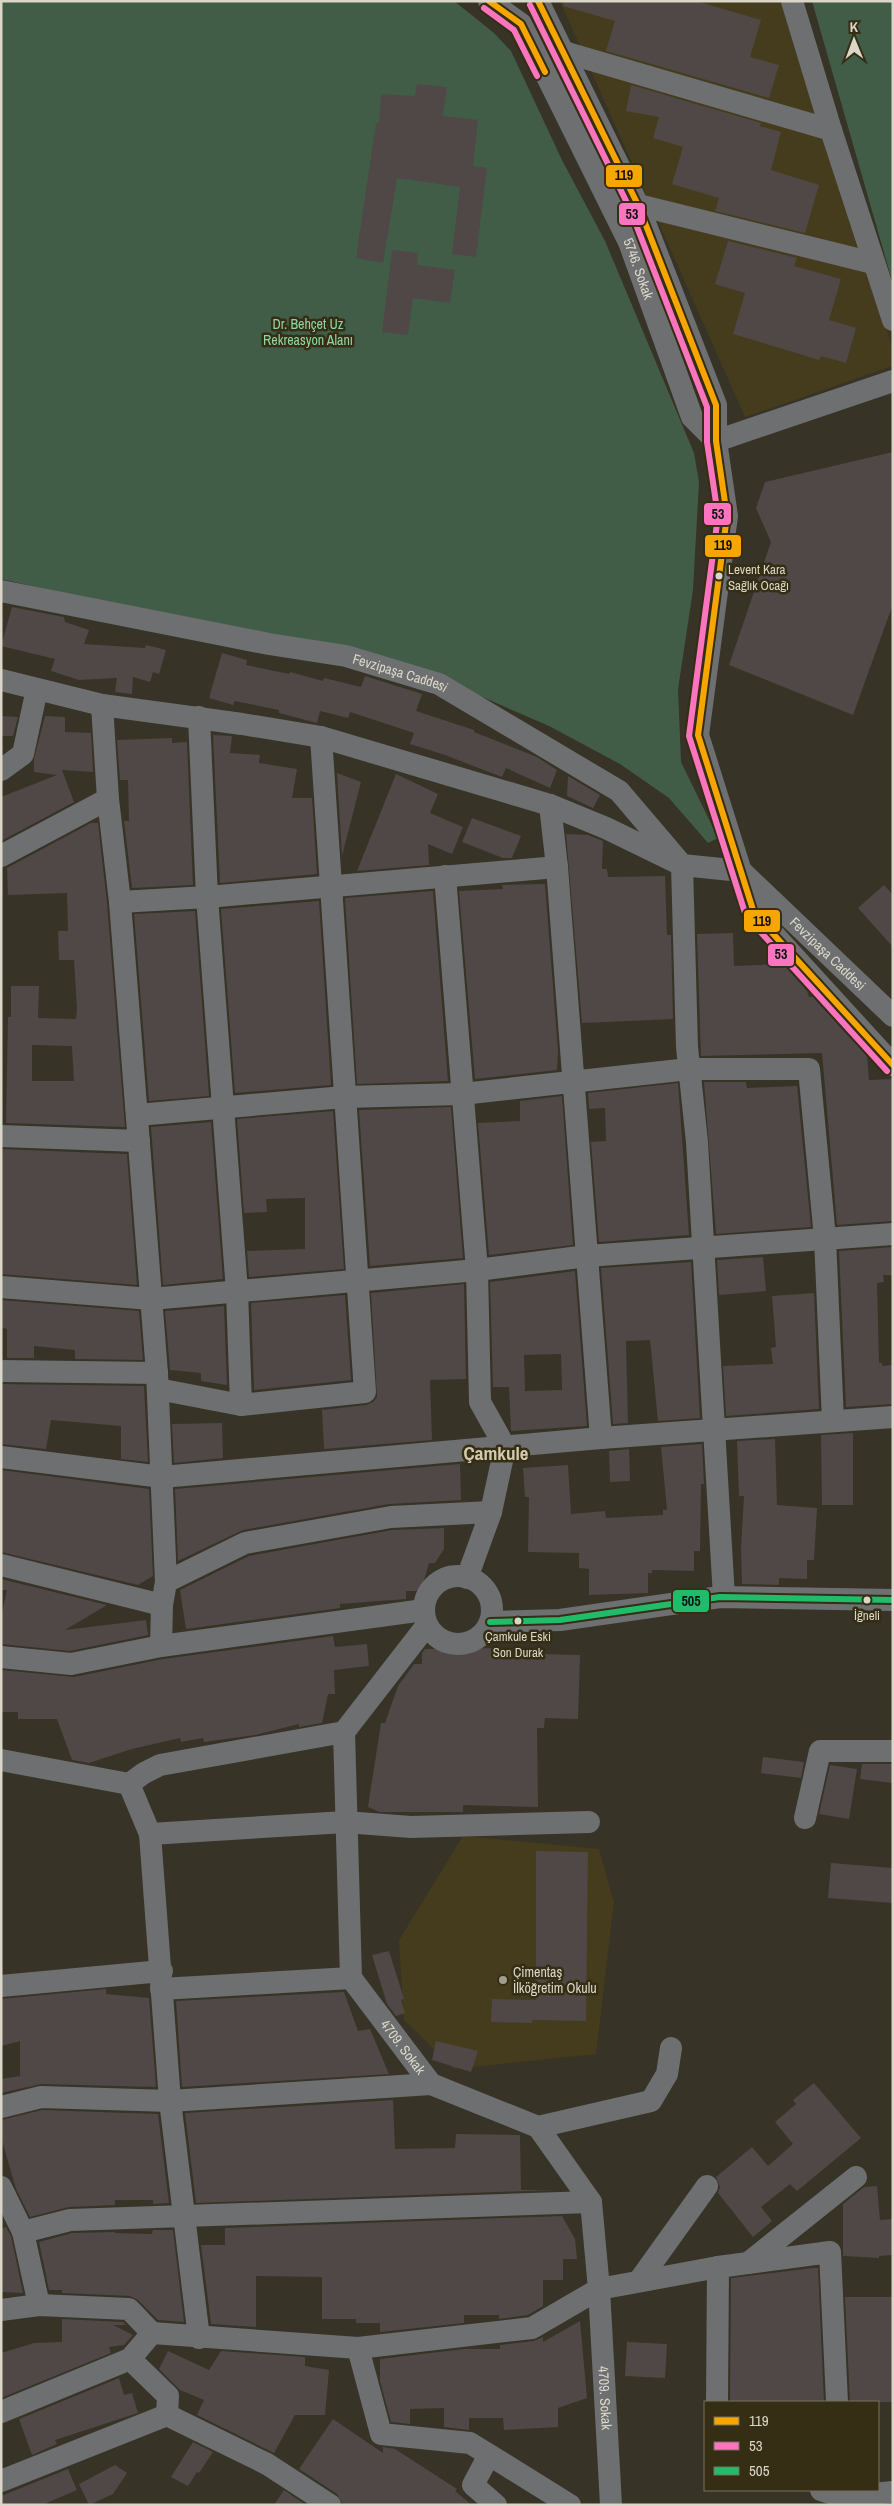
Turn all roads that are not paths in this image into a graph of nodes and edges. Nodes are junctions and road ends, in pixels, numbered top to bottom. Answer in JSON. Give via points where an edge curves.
{"nodes":[{"id":1,"x":489,"y":1,"type":"edge"},
{"id":2,"x":538,"y":1,"type":"edge"},
{"id":3,"x":792,"y":1,"type":"edge"},
{"id":4,"x":564,"y":52,"type":"junction"},
{"id":5,"x":831,"y":130,"type":"junction"},
{"id":6,"x":638,"y":205,"type":"junction"},
{"id":7,"x":873,"y":263,"type":"junction"},
{"id":8,"x":893,"y":320,"type":"edge"},
{"id":9,"x":893,"y":381,"type":"edge"},
{"id":10,"x":716,"y":442,"type":"junction"},
{"id":11,"x":1,"y":591,"type":"edge"},
{"id":12,"x":1,"y":680,"type":"edge"},
{"id":13,"x":37,"y":689,"type":"junction"},
{"id":14,"x":102,"y":704,"type":"junction"},
{"id":15,"x":199,"y":718,"type":"junction"},
{"id":16,"x":321,"y":738,"type":"junction"},
{"id":17,"x":1,"y":770,"type":"edge"},
{"id":18,"x":108,"y":799,"type":"junction"},
{"id":19,"x":550,"y":805,"type":"junction"},
{"id":20,"x":1,"y":856,"type":"edge"},
{"id":21,"x":682,"y":865,"type":"junction"},
{"id":22,"x":557,"y":867,"type":"junction"},
{"id":23,"x":741,"y":871,"type":"junction"},
{"id":24,"x":445,"y":876,"type":"junction"},
{"id":25,"x":331,"y":887,"type":"junction"},
{"id":26,"x":207,"y":897,"type":"junction"},
{"id":27,"x":120,"y":902,"type":"junction"},
{"id":28,"x":893,"y":1016,"type":"edge"},
{"id":29,"x":893,"y":1065,"type":"edge"},
{"id":30,"x":689,"y":1069,"type":"junction"},
{"id":31,"x":572,"y":1084,"type":"junction"},
{"id":32,"x":462,"y":1094,"type":"junction"},
{"id":33,"x":344,"y":1097,"type":"junction"},
{"id":34,"x":223,"y":1107,"type":"junction"},
{"id":35,"x":137,"y":1115,"type":"junction"},
{"id":36,"x":1,"y":1136,"type":"edge"},
{"id":37,"x":139,"y":1141,"type":"junction"},
{"id":38,"x":893,"y":1234,"type":"edge"},
{"id":39,"x":825,"y":1238,"type":"junction"},
{"id":40,"x":703,"y":1247,"type":"junction"},
{"id":41,"x":587,"y":1256,"type":"junction"},
{"id":42,"x":477,"y":1270,"type":"junction"},
{"id":43,"x":359,"y":1280,"type":"junction"},
{"id":44,"x":1,"y":1286,"type":"edge"},
{"id":45,"x":237,"y":1291,"type":"junction"},
{"id":46,"x":151,"y":1299,"type":"junction"},
{"id":47,"x":1,"y":1371,"type":"edge"},
{"id":48,"x":158,"y":1381,"type":"junction"},
{"id":49,"x":241,"y":1405,"type":"junction"},
{"id":50,"x":893,"y":1417,"type":"edge"},
{"id":51,"x":834,"y":1421,"type":"junction"},
{"id":52,"x":715,"y":1428,"type":"junction"},
{"id":53,"x":601,"y":1438,"type":"junction"},
{"id":54,"x":505,"y":1447,"type":"junction"},
{"id":55,"x":1,"y":1457,"type":"edge"},
{"id":56,"x":162,"y":1477,"type":"junction"},
{"id":57,"x":491,"y":1512,"type":"junction"},
{"id":58,"x":1,"y":1565,"type":"edge"},
{"id":59,"x":467,"y":1578,"type":"junction"},
{"id":60,"x":166,"y":1582,"type":"junction"},
{"id":61,"x":724,"y":1597,"type":"junction"},
{"id":62,"x":893,"y":1600,"type":"edge"},
{"id":63,"x":162,"y":1605,"type":"junction"},
{"id":64,"x":425,"y":1618,"type":"junction"},
{"id":65,"x":490,"y":1622,"type":"junction"},
{"id":66,"x":162,"y":1646,"type":"junction"},
{"id":67,"x":1,"y":1657,"type":"edge"},
{"id":68,"x":344,"y":1732,"type":"junction"},
{"id":69,"x":893,"y":1752,"type":"edge"},
{"id":70,"x":1,"y":1760,"type":"edge"},
{"id":71,"x":129,"y":1784,"type":"junction"},
{"id":72,"x":805,"y":1818,"type":"dead end"},
{"id":73,"x":345,"y":1822,"type":"junction"},
{"id":74,"x":590,"y":1822,"type":"dead end"},
{"id":75,"x":150,"y":1834,"type":"junction"},
{"id":76,"x":351,"y":1978,"type":"junction"},
{"id":77,"x":161,"y":1980,"type":"junction"},
{"id":78,"x":1,"y":1986,"type":"edge"},
{"id":79,"x":671,"y":2048,"type":"dead end"},
{"id":80,"x":430,"y":2084,"type":"junction"},
{"id":81,"x":170,"y":2101,"type":"junction"},
{"id":82,"x":1,"y":2106,"type":"edge"},
{"id":83,"x":538,"y":2127,"type":"junction"},
{"id":84,"x":856,"y":2177,"type":"dead end"},
{"id":85,"x":707,"y":2186,"type":"dead end"},
{"id":86,"x":1,"y":2188,"type":"edge"},
{"id":87,"x":591,"y":2202,"type":"junction"},
{"id":88,"x":185,"y":2216,"type":"junction"},
{"id":89,"x":23,"y":2232,"type":"junction"},
{"id":90,"x":747,"y":2263,"type":"junction"},
{"id":91,"x":718,"y":2267,"type":"junction"},
{"id":92,"x":639,"y":2281,"type":"junction"},
{"id":93,"x":599,"y":2289,"type":"junction"},
{"id":94,"x":39,"y":2306,"type":"junction"},
{"id":95,"x":1,"y":2310,"type":"edge"},
{"id":96,"x":152,"y":2333,"type":"junction"},
{"id":97,"x":198,"y":2338,"type":"junction"},
{"id":98,"x":358,"y":2348,"type":"junction"},
{"id":99,"x":130,"y":2359,"type":"junction"},
{"id":100,"x":717,"y":2401,"type":"edge"},
{"id":101,"x":838,"y":2401,"type":"edge"},
{"id":102,"x":1,"y":2412,"type":"edge"},
{"id":103,"x":166,"y":2415,"type":"junction"},
{"id":104,"x":489,"y":2455,"type":"junction"},
{"id":105,"x":1,"y":2481,"type":"edge"},
{"id":106,"x":828,"y":2491,"type":"edge"},
{"id":107,"x":893,"y":2492,"type":"edge"},
{"id":108,"x":842,"y":2493,"type":"edge"},
{"id":109,"x":330,"y":2505,"type":"edge"},
{"id":110,"x":496,"y":2505,"type":"edge"},
{"id":111,"x":570,"y":2505,"type":"edge"},
{"id":112,"x":610,"y":2505,"type":"edge"}],
"edges":[{"from":1,"to":10,"type":"street","name":"5746. Sokak","via":[[521,24],[629,242],[692,417]]},
{"from":2,"to":4,"type":"street","name":"5746. Sokak"},
{"from":3,"to":5,"type":"street"},
{"from":4,"to":5,"type":"street"},
{"from":4,"to":6,"type":"street","name":"5746. Sokak"},
{"from":5,"to":7,"type":"street"},
{"from":6,"to":7,"type":"street"},
{"from":6,"to":10,"type":"street","name":"5746. Sokak","via":[[716,405]]},
{"from":7,"to":8,"type":"street"},
{"from":9,"to":10,"type":"street"},
{"from":10,"to":23,"type":"street","name":"5746. Sokak","via":[[726,516],[698,736]]},
{"from":11,"to":21,"type":"street","name":"Fevzipaşa Caddesi","via":[[268,644],[346,656],[439,684],[619,791]]},
{"from":12,"to":13,"type":"street"},
{"from":13,"to":14,"type":"street"},
{"from":13,"to":17,"type":"street","via":[[22,754]]},
{"from":14,"to":15,"type":"street"},
{"from":14,"to":18,"type":"street"},
{"from":15,"to":16,"type":"street"},
{"from":15,"to":26,"type":"street"},
{"from":16,"to":19,"type":"street"},
{"from":16,"to":25,"type":"street"},
{"from":18,"to":20,"type":"street"},
{"from":18,"to":27,"type":"street"},
{"from":19,"to":21,"type":"street"},
{"from":19,"to":22,"type":"street"},
{"from":21,"to":23,"type":"street"},
{"from":21,"to":30,"type":"street"},
{"from":22,"to":24,"type":"street"},
{"from":22,"to":31,"type":"street"},
{"from":23,"to":28,"type":"street","name":"Fevzipaşa Caddesi"},
{"from":23,"to":29,"type":"street","name":"Fevzipaşa Caddesi","via":[[754,914]]},
{"from":24,"to":25,"type":"street"},
{"from":24,"to":32,"type":"street"},
{"from":25,"to":26,"type":"street"},
{"from":25,"to":33,"type":"street"},
{"from":26,"to":27,"type":"street"},
{"from":26,"to":34,"type":"street"},
{"from":27,"to":35,"type":"street"},
{"from":30,"to":31,"type":"street"},
{"from":30,"to":39,"type":"street","via":[[809,1069]]},
{"from":30,"to":40,"type":"street"},
{"from":31,"to":32,"type":"street"},
{"from":31,"to":41,"type":"street"},
{"from":32,"to":33,"type":"street"},
{"from":32,"to":42,"type":"street"},
{"from":33,"to":34,"type":"street"},
{"from":33,"to":43,"type":"street"},
{"from":34,"to":35,"type":"street"},
{"from":34,"to":45,"type":"street"},
{"from":35,"to":37,"type":"street"},
{"from":36,"to":37,"type":"street"},
{"from":37,"to":46,"type":"street"},
{"from":38,"to":39,"type":"street"},
{"from":39,"to":40,"type":"street"},
{"from":39,"to":51,"type":"street"},
{"from":40,"to":41,"type":"street"},
{"from":40,"to":52,"type":"street"},
{"from":41,"to":42,"type":"street"},
{"from":41,"to":53,"type":"street"},
{"from":42,"to":43,"type":"street"},
{"from":42,"to":54,"type":"street","via":[[480,1402]]},
{"from":43,"to":45,"type":"street"},
{"from":43,"to":49,"type":"street","via":[[365,1392]]},
{"from":44,"to":46,"type":"street"},
{"from":45,"to":46,"type":"street"},
{"from":45,"to":49,"type":"street"},
{"from":46,"to":48,"type":"street"},
{"from":47,"to":48,"type":"street"},
{"from":48,"to":49,"type":"street"},
{"from":48,"to":56,"type":"street"},
{"from":50,"to":51,"type":"street"},
{"from":51,"to":52,"type":"street"},
{"from":52,"to":53,"type":"street"},
{"from":52,"to":61,"type":"street"},
{"from":53,"to":54,"type":"street"},
{"from":54,"to":56,"type":"street"},
{"from":54,"to":57,"type":"street"},
{"from":55,"to":56,"type":"street"},
{"from":56,"to":60,"type":"street"},
{"from":57,"to":59,"type":"street"},
{"from":57,"to":60,"type":"street","via":[[391,1517],[245,1543]]},
{"from":58,"to":63,"type":"street"},
{"from":59,"to":64,"type":"street","via":[[456,1576],[436,1584],[425,1600]]},
{"from":59,"to":65,"type":"street","via":[[485,1590],[492,1611]]},
{"from":60,"to":63,"type":"street"},
{"from":61,"to":62,"type":"street"},
{"from":61,"to":65,"type":"street","via":[[560,1620]]},
{"from":63,"to":66,"type":"street"},
{"from":64,"to":65,"type":"street","via":[[434,1634],[454,1644],[476,1639]]},
{"from":64,"to":66,"type":"street"},
{"from":64,"to":68,"type":"street"},
{"from":66,"to":67,"type":"street","via":[[71,1664]]},
{"from":68,"to":71,"type":"street","via":[[160,1765]]},
{"from":68,"to":73,"type":"street"},
{"from":69,"to":72,"type":"street","via":[[820,1751]]},
{"from":70,"to":71,"type":"street"},
{"from":71,"to":75,"type":"street"},
{"from":73,"to":74,"type":"street","via":[[411,1827]]},
{"from":73,"to":75,"type":"street"},
{"from":73,"to":76,"type":"street"},
{"from":75,"to":77,"type":"street"},
{"from":76,"to":77,"type":"street"},
{"from":76,"to":80,"type":"street","name":"4709. Sokak"},
{"from":77,"to":78,"type":"street"},
{"from":77,"to":81,"type":"street"},
{"from":79,"to":83,"type":"street","via":[[667,2074],[651,2100]]},
{"from":80,"to":81,"type":"street"},
{"from":80,"to":83,"type":"street","name":"4709. Sokak"},
{"from":81,"to":82,"type":"street","via":[[41,2097]]},
{"from":81,"to":88,"type":"street"},
{"from":83,"to":87,"type":"street","name":"4709. Sokak"},
{"from":84,"to":90,"type":"street"},
{"from":85,"to":92,"type":"street"},
{"from":86,"to":89,"type":"street"},
{"from":87,"to":88,"type":"street"},
{"from":87,"to":93,"type":"street","name":"4709. Sokak"},
{"from":88,"to":89,"type":"street","via":[[70,2220]]},
{"from":88,"to":97,"type":"street"},
{"from":89,"to":94,"type":"street"},
{"from":90,"to":91,"type":"street"},
{"from":90,"to":101,"type":"street","via":[[830,2252]]},
{"from":91,"to":92,"type":"street"},
{"from":91,"to":100,"type":"street"},
{"from":92,"to":93,"type":"street"},
{"from":93,"to":98,"type":"street","via":[[532,2328]]},
{"from":93,"to":112,"type":"street","name":"4709. Sokak"},
{"from":94,"to":95,"type":"street"},
{"from":94,"to":96,"type":"street","via":[[129,2309]]},
{"from":96,"to":97,"type":"street"},
{"from":96,"to":99,"type":"street"},
{"from":97,"to":98,"type":"street"},
{"from":98,"to":104,"type":"street","via":[[380,2434],[470,2443]]},
{"from":99,"to":102,"type":"street"},
{"from":99,"to":103,"type":"street","via":[[168,2396]]},
{"from":103,"to":105,"type":"street"},
{"from":103,"to":109,"type":"street","via":[[267,2464]]},
{"from":104,"to":110,"type":"street","via":[[473,2485]]},
{"from":104,"to":111,"type":"street"},
{"from":106,"to":108,"type":"street"},
{"from":107,"to":108,"type":"street"}]}
